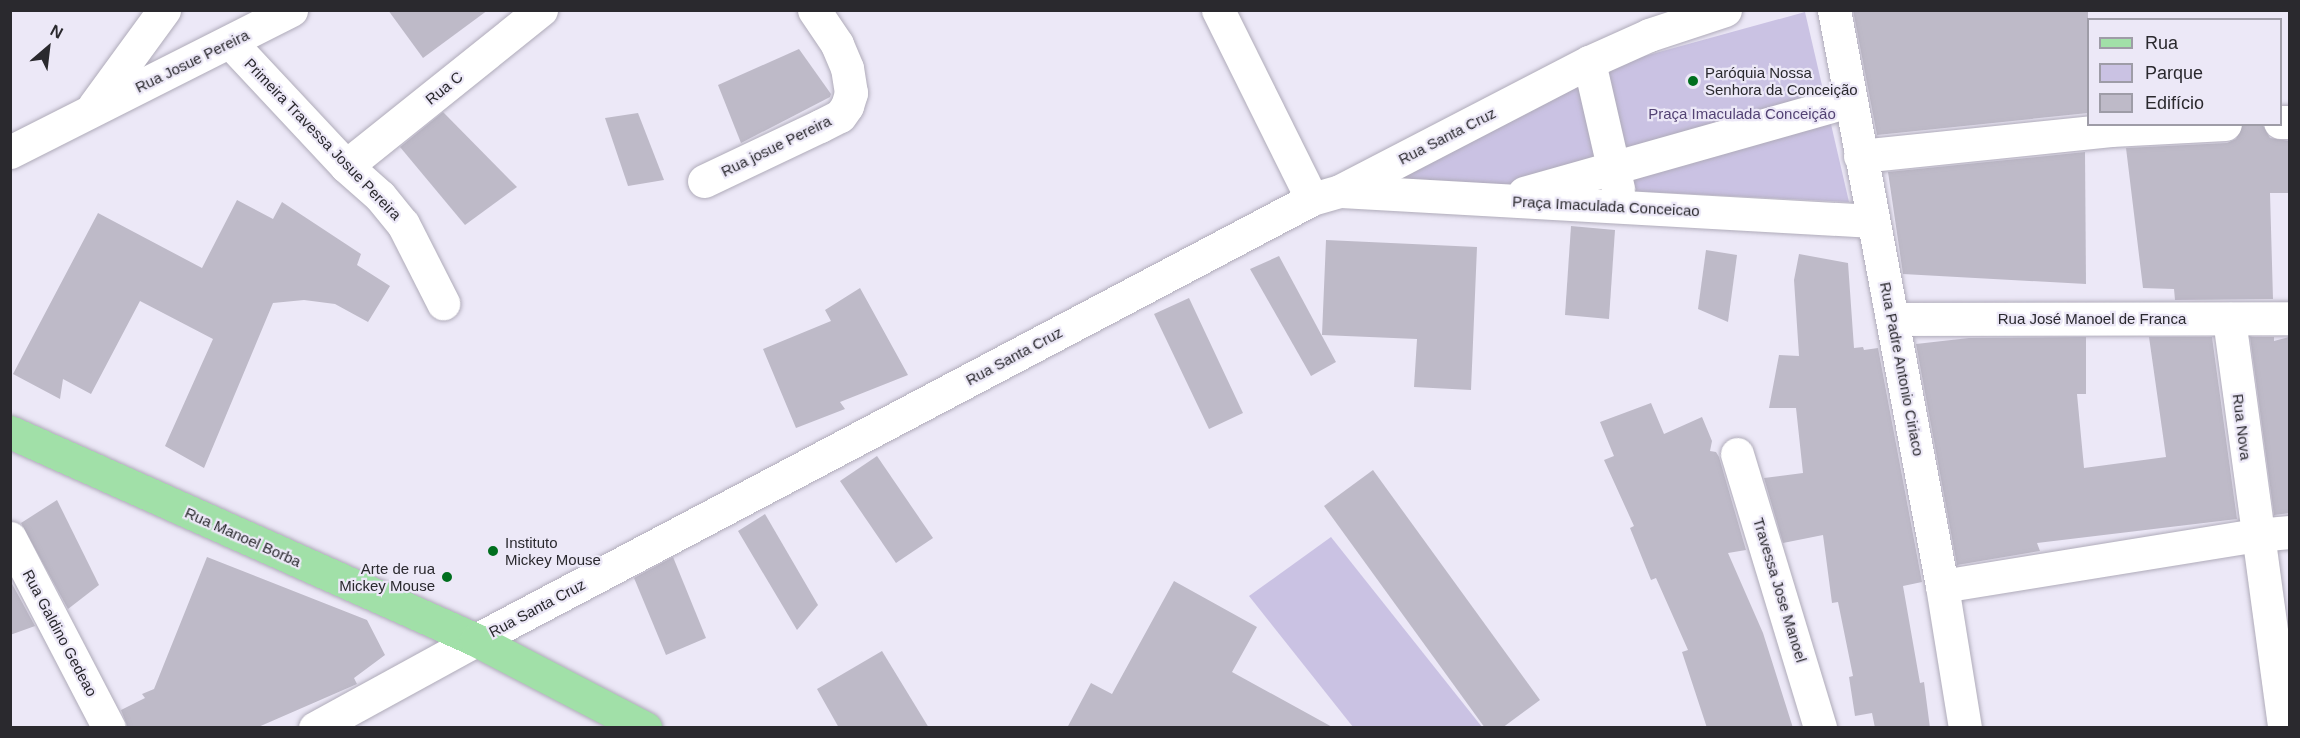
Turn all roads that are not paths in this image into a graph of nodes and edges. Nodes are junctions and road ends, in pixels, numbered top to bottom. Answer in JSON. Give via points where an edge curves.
{"nodes":[{"id":1,"x":164,"y":10,"type":"edge"},
{"id":2,"x":291,"y":10,"type":"edge"},
{"id":3,"x":541,"y":10,"type":"edge"},
{"id":4,"x":814,"y":10,"type":"edge"},
{"id":5,"x":1218,"y":10,"type":"edge"},
{"id":6,"x":1834,"y":10,"type":"edge"},
{"id":7,"x":1709,"y":13,"type":"edge"},
{"id":8,"x":1648,"y":22,"type":"edge"},
{"id":9,"x":231,"y":43,"type":"junction"},
{"id":10,"x":1589,"y":62,"type":"junction"},
{"id":11,"x":1850,"y":101,"type":"junction"},
{"id":12,"x":92,"y":109,"type":"junction"},
{"id":13,"x":2187,"y":126,"type":"edge"},
{"id":14,"x":10,"y":152,"type":"edge"},
{"id":15,"x":1860,"y":156,"type":"junction"},
{"id":16,"x":346,"y":166,"type":"junction"},
{"id":17,"x":1614,"y":168,"type":"junction"},
{"id":18,"x":704,"y":181,"type":"dead end"},
{"id":19,"x":1326,"y":195,"type":"junction"},
{"id":20,"x":1499,"y":200,"type":"junction"},
{"id":21,"x":1621,"y":207,"type":"junction"},
{"id":22,"x":1873,"y":221,"type":"junction"},
{"id":23,"x":442,"y":303,"type":"dead end"},
{"id":24,"x":2289,"y":318,"type":"edge"},
{"id":25,"x":1894,"y":319,"type":"junction"},
{"id":26,"x":2229,"y":319,"type":"junction"},
{"id":27,"x":10,"y":432,"type":"edge"},
{"id":28,"x":1737,"y":454,"type":"dead end"},
{"id":29,"x":2289,"y":532,"type":"edge"},
{"id":30,"x":2256,"y":535,"type":"junction"},
{"id":31,"x":10,"y":538,"type":"edge"},
{"id":32,"x":1942,"y":586,"type":"junction"},
{"id":33,"x":476,"y":640,"type":"junction"},
{"id":34,"x":109,"y":728,"type":"edge"},
{"id":35,"x":315,"y":728,"type":"edge"},
{"id":36,"x":645,"y":728,"type":"edge"},
{"id":37,"x":1820,"y":728,"type":"edge"},
{"id":38,"x":1965,"y":728,"type":"edge"},
{"id":39,"x":2284,"y":728,"type":"edge"}],
"edges":[{"from":1,"to":12,"type":"street"},
{"from":2,"to":9,"type":"street","name":"Rua Josue Pereira"},
{"from":3,"to":16,"type":"street","name":"Rua C"},
{"from":4,"to":18,"type":"street","name":"Rua josue Pereira","via":[[837,44],[847,68],[851,93],[840,116]]},
{"from":5,"to":19,"type":"street"},
{"from":6,"to":11,"type":"street","name":"Rua Padre Antonio Ciriaco"},
{"from":7,"to":8,"type":"street","name":"Rua Santa Cruz"},
{"from":8,"to":10,"type":"street","name":"Rua Santa Cruz"},
{"from":9,"to":12,"type":"street","name":"Rua Josue Pereira"},
{"from":9,"to":16,"type":"street","name":"Primeira Travessa Josue Pereira"},
{"from":10,"to":17,"type":"street"},
{"from":10,"to":19,"type":"street","name":"Rua Santa Cruz"},
{"from":11,"to":15,"type":"street","name":"Rua Padre Antonio Ciriaco"},
{"from":11,"to":17,"type":"street"},
{"from":12,"to":14,"type":"street","name":"Rua Josue Pereira"},
{"from":13,"to":15,"type":"street"},
{"from":15,"to":22,"type":"street","name":"Rua Padre Antonio Ciriaco"},
{"from":16,"to":23,"type":"street","name":"Primeira Travessa Josue Pereira","via":[[380,196],[403,224]]},
{"from":17,"to":20,"type":"street"},
{"from":17,"to":21,"type":"street"},
{"from":19,"to":20,"type":"street","name":"Praça Imaculada Conceicao"},
{"from":19,"to":33,"type":"street","name":"Rua Santa Cruz"},
{"from":20,"to":21,"type":"street","name":"Praça Imaculada Conceicao"},
{"from":21,"to":22,"type":"street","name":"Praça Imaculada Conceicao"},
{"from":22,"to":25,"type":"street","name":"Rua Padre Antonio Ciriaco"},
{"from":24,"to":26,"type":"street","name":"Rua José Manoel de Franca"},
{"from":25,"to":26,"type":"street","name":"Rua José Manoel de Franca"},
{"from":25,"to":32,"type":"street","name":"Rua Padre Antonio Ciriaco"},
{"from":26,"to":30,"type":"street","name":"Rua Nova"},
{"from":27,"to":33,"type":"main road","name":"Rua Manoel Borba"},
{"from":28,"to":37,"type":"street","name":"Travessa Jose Manoel"},
{"from":29,"to":30,"type":"street"},
{"from":30,"to":32,"type":"street"},
{"from":30,"to":39,"type":"street","name":"Rua Nova"},
{"from":31,"to":34,"type":"street","name":"Rua Galdino Gedeao"},
{"from":32,"to":38,"type":"street","name":"Rua Padre Antonio Ciriaco"},
{"from":33,"to":35,"type":"street","name":"Rua Santa Cruz"},
{"from":33,"to":36,"type":"main road","name":"Rua Manoel Borba"}]}
